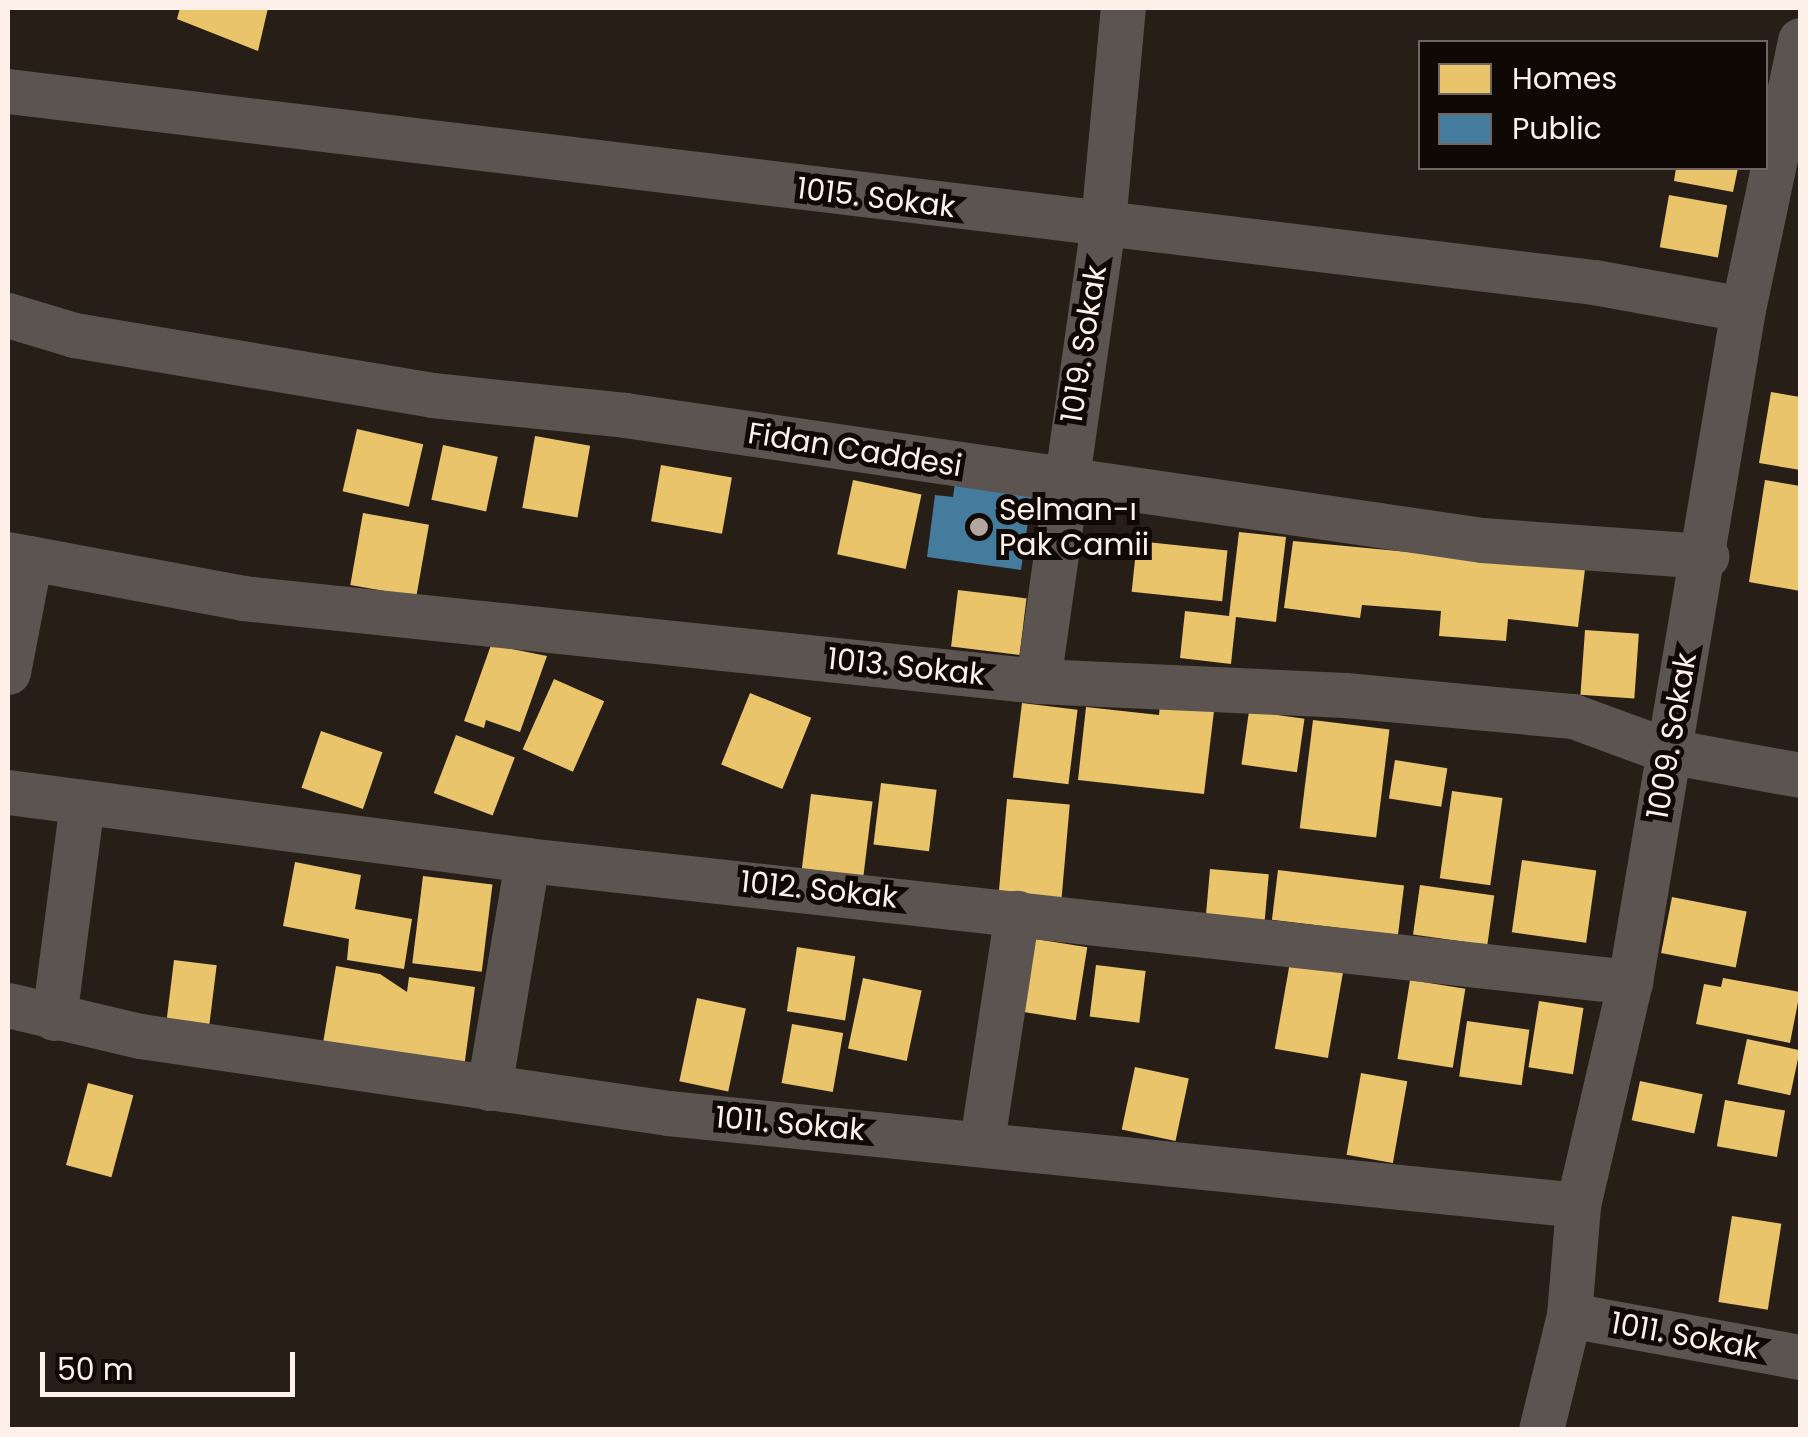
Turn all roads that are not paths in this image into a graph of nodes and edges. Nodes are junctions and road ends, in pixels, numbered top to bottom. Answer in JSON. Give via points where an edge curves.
{"nodes":[{"id":1,"x":1123,"y":8,"type":"edge"},
{"id":2,"x":1800,"y":40,"type":"edge"},
{"id":3,"x":8,"y":91,"type":"edge"},
{"id":4,"x":1783,"y":203,"type":"edge"},
{"id":5,"x":1103,"y":222,"type":"junction"},
{"id":6,"x":1744,"y":309,"type":"junction"},
{"id":7,"x":8,"y":314,"type":"edge"},
{"id":8,"x":1064,"y":481,"type":"junction"},
{"id":9,"x":19,"y":556,"type":"edge"},
{"id":10,"x":1706,"y":556,"type":"junction"},
{"id":11,"x":8,"y":672,"type":"edge"},
{"id":12,"x":1038,"y":681,"type":"junction"},
{"id":13,"x":1668,"y":751,"type":"junction"},
{"id":14,"x":1800,"y":775,"type":"edge"},
{"id":15,"x":8,"y":792,"type":"edge"},
{"id":16,"x":82,"y":803,"type":"junction"},
{"id":17,"x":527,"y":860,"type":"junction"},
{"id":18,"x":1017,"y":913,"type":"junction"},
{"id":19,"x":1630,"y":982,"type":"junction"},
{"id":20,"x":8,"y":1004,"type":"edge"},
{"id":21,"x":54,"y":1018,"type":"junction"},
{"id":22,"x":489,"y":1088,"type":"junction"},
{"id":23,"x":982,"y":1141,"type":"junction"},
{"id":24,"x":1578,"y":1205,"type":"junction"},
{"id":25,"x":1569,"y":1315,"type":"junction"},
{"id":26,"x":1800,"y":1357,"type":"edge"},
{"id":27,"x":1541,"y":1430,"type":"edge"}],
"edges":[{"from":1,"to":5,"type":"street","name":"1019. Sokak"},
{"from":2,"to":4,"type":"street","name":"1009. Sokak"},
{"from":3,"to":5,"type":"street","name":"1015. Sokak","via":[[926,206]]},
{"from":4,"to":6,"type":"street","name":"1009. Sokak"},
{"from":5,"to":6,"type":"street","name":"1015. Sokak","via":[[1594,282]]},
{"from":5,"to":8,"type":"street","name":"1019. Sokak"},
{"from":6,"to":10,"type":"street","name":"1009. Sokak"},
{"from":7,"to":8,"type":"street","name":"Fidan Caddesi","via":[[74,336],[432,395],[625,415]]},
{"from":8,"to":10,"type":"street","name":"Fidan Caddesi","via":[[1482,540]]},
{"from":8,"to":12,"type":"street","name":"1019. Sokak"},
{"from":9,"to":11,"type":"street"},
{"from":9,"to":12,"type":"street","name":"1013. Sokak","via":[[243,598]]},
{"from":10,"to":13,"type":"street","name":"1009. Sokak"},
{"from":12,"to":13,"type":"street","name":"1013. Sokak","via":[[1345,695],[1574,716]]},
{"from":13,"to":14,"type":"street","name":"1013. Sokak"},
{"from":13,"to":19,"type":"street","name":"1009. Sokak"},
{"from":15,"to":16,"type":"street","name":"1012. Sokak"},
{"from":16,"to":17,"type":"street","name":"1012. Sokak"},
{"from":16,"to":21,"type":"street"},
{"from":17,"to":18,"type":"street","name":"1012. Sokak"},
{"from":17,"to":22,"type":"street"},
{"from":18,"to":19,"type":"street","name":"1012. Sokak"},
{"from":18,"to":23,"type":"street"},
{"from":19,"to":24,"type":"street","name":"1009. Sokak"},
{"from":20,"to":21,"type":"street","name":"1011. Sokak"},
{"from":21,"to":22,"type":"street","name":"1011. Sokak"},
{"from":22,"to":23,"type":"street","name":"1011. Sokak","via":[[668,1113]]},
{"from":23,"to":24,"type":"street","name":"1011. Sokak"},
{"from":24,"to":25,"type":"street","name":"1009. Sokak"},
{"from":25,"to":26,"type":"street","name":"1011. Sokak"},
{"from":25,"to":27,"type":"street","name":"1009. Sokak"}]}
